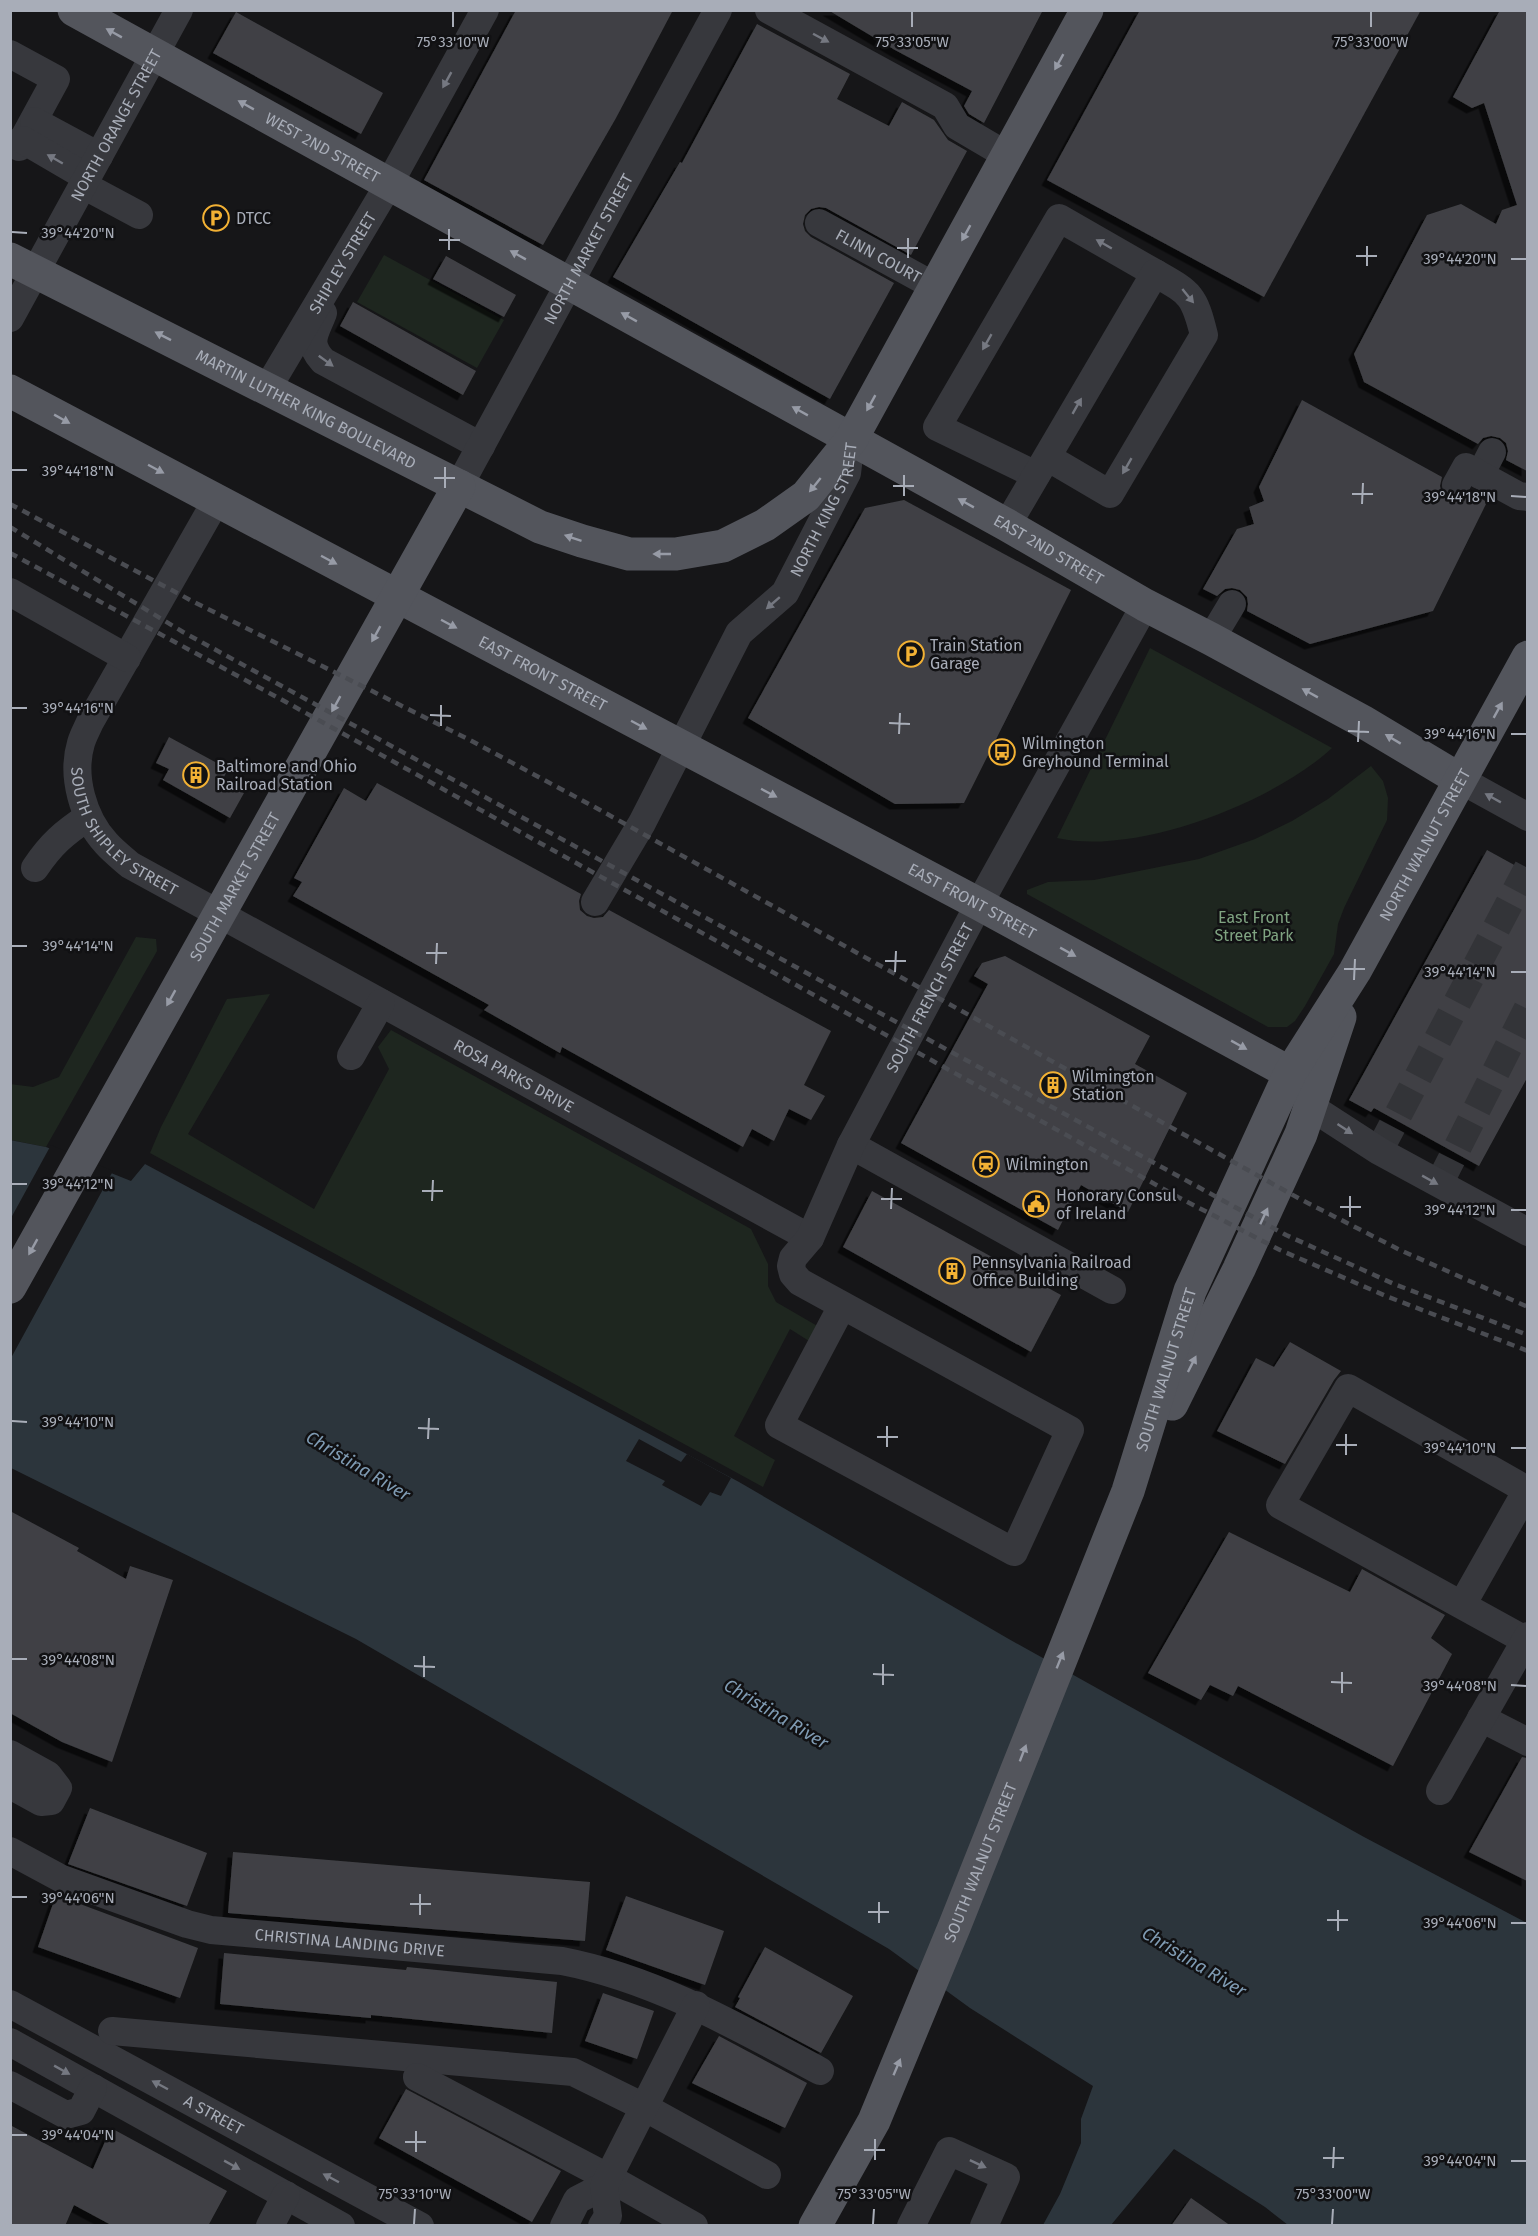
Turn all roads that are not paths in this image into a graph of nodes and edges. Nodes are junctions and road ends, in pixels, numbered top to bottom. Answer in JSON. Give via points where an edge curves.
{"nodes":[{"id":1,"x":74,"y":10,"type":"edge"},
{"id":2,"x":179,"y":10,"type":"edge"},
{"id":3,"x":485,"y":10,"type":"edge"},
{"id":4,"x":718,"y":10,"type":"edge"},
{"id":5,"x":769,"y":10,"type":"edge"},
{"id":6,"x":1087,"y":10,"type":"edge"},
{"id":7,"x":10,"y":54,"type":"edge"},
{"id":8,"x":154,"y":55,"type":"junction"},
{"id":9,"x":22,"y":135,"type":"edge"},
{"id":10,"x":1008,"y":156,"type":"junction"},
{"id":11,"x":90,"y":173,"type":"junction"},
{"id":12,"x":389,"y":184,"type":"junction"},
{"id":13,"x":142,"y":207,"type":"dead end"},
{"id":14,"x":819,"y":223,"type":"dead end"},
{"id":15,"x":347,"y":252,"type":"junction"},
{"id":16,"x":23,"y":265,"type":"edge"},
{"id":17,"x":1155,"y":273,"type":"junction"},
{"id":18,"x":569,"y":284,"type":"junction"},
{"id":19,"x":936,"y":287,"type":"junction"},
{"id":20,"x":10,"y":318,"type":"edge"},
{"id":21,"x":267,"y":389,"type":"junction"},
{"id":22,"x":10,"y":391,"type":"edge"},
{"id":23,"x":851,"y":440,"type":"junction"},
{"id":24,"x":481,"y":446,"type":"junction"},
{"id":25,"x":1042,"y":466,"type":"junction"},
{"id":26,"x":1476,"y":471,"type":"dead end"},
{"id":27,"x":459,"y":486,"type":"junction"},
{"id":28,"x":216,"y":501,"type":"junction"},
{"id":29,"x":1525,"y":502,"type":"edge"},
{"id":30,"x":1007,"y":525,"type":"junction"},
{"id":31,"x":10,"y":592,"type":"edge"},
{"id":32,"x":397,"y":596,"type":"junction"},
{"id":33,"x":1232,"y":604,"type":"dead end"},
{"id":34,"x":1145,"y":605,"type":"junction"},
{"id":35,"x":1211,"y":639,"type":"junction"},
{"id":36,"x":1527,"y":657,"type":"edge"},
{"id":37,"x":127,"y":658,"type":"junction"},
{"id":38,"x":680,"y":747,"type":"junction"},
{"id":39,"x":1460,"y":779,"type":"junction"},
{"id":40,"x":88,"y":817,"type":"junction"},
{"id":41,"x":1527,"y":818,"type":"edge"},
{"id":42,"x":35,"y":868,"type":"dead end"},
{"id":43,"x":595,"y":902,"type":"dead end"},
{"id":44,"x":979,"y":904,"type":"junction"},
{"id":45,"x":219,"y":914,"type":"junction"},
{"id":46,"x":1355,"y":971,"type":"junction"},
{"id":47,"x":381,"y":1003,"type":"junction"},
{"id":48,"x":351,"y":1056,"type":"dead end"},
{"id":49,"x":1290,"y":1073,"type":"junction"},
{"id":50,"x":1311,"y":1107,"type":"junction"},
{"id":51,"x":851,"y":1145,"type":"junction"},
{"id":52,"x":1527,"y":1232,"type":"edge"},
{"id":53,"x":810,"y":1238,"type":"junction"},
{"id":54,"x":1209,"y":1249,"type":"joint"},
{"id":55,"x":1239,"y":1269,"type":"joint"},
{"id":56,"x":10,"y":1287,"type":"edge"},
{"id":57,"x":1112,"y":1290,"type":"dead end"},
{"id":58,"x":842,"y":1306,"type":"junction"},
{"id":59,"x":1128,"y":1491,"type":"junction"},
{"id":60,"x":1462,"y":1605,"type":"junction"},
{"id":61,"x":1526,"y":1638,"type":"edge"},
{"id":62,"x":1481,"y":1718,"type":"junction"},
{"id":63,"x":1527,"y":1742,"type":"edge"},
{"id":64,"x":10,"y":1754,"type":"edge"},
{"id":65,"x":10,"y":1785,"type":"edge"},
{"id":66,"x":1440,"y":1791,"type":"dead end"},
{"id":67,"x":10,"y":1851,"type":"edge"},
{"id":68,"x":10,"y":2004,"type":"edge"},
{"id":69,"x":696,"y":2005,"type":"junction"},
{"id":70,"x":112,"y":2031,"type":"dead end"},
{"id":71,"x":10,"y":2042,"type":"edge"},
{"id":72,"x":820,"y":2071,"type":"dead end"},
{"id":73,"x":417,"y":2077,"type":"dead end"},
{"id":74,"x":10,"y":2085,"type":"edge"},
{"id":75,"x":93,"y":2088,"type":"junction"},
{"id":76,"x":644,"y":2107,"type":"junction"},
{"id":77,"x":767,"y":2175,"type":"dead end"},
{"id":78,"x":606,"y":2182,"type":"junction"},
{"id":79,"x":286,"y":2195,"type":"junction"},
{"id":80,"x":270,"y":2226,"type":"edge"},
{"id":81,"x":341,"y":2226,"type":"edge"},
{"id":82,"x":420,"y":2226,"type":"edge"},
{"id":83,"x":564,"y":2226,"type":"edge"},
{"id":84,"x":603,"y":2226,"type":"edge"},
{"id":85,"x":694,"y":2226,"type":"edge"},
{"id":86,"x":816,"y":2226,"type":"edge"},
{"id":87,"x":911,"y":2226,"type":"edge"},
{"id":88,"x":984,"y":2226,"type":"edge"}],
"edges":[{"from":8,"to":1,"type":"main road","name":"WEST 2ND STREET","one_way":true},
{"from":2,"to":8,"type":"street","name":"NORTH ORANGE STREET"},
{"from":3,"to":12,"type":"street","name":"SHIPLEY STREET","one_way":true},
{"from":4,"to":18,"type":"street","name":"NORTH MARKET STREET"},
{"from":5,"to":10,"type":"street","one_way":true,"via":[[945,106],[957,126]]},
{"from":6,"to":10,"type":"main road","name":"NORTH KING STREET","one_way":true},
{"from":7,"to":9,"type":"street","via":[[56,79]]},
{"from":8,"to":11,"type":"street","name":"NORTH ORANGE STREET"},
{"from":12,"to":8,"type":"main road","name":"WEST 2ND STREET","one_way":true},
{"from":9,"to":11,"type":"street"},
{"from":10,"to":19,"type":"main road","name":"NORTH KING STREET","one_way":true},
{"from":11,"to":13,"type":"street"},
{"from":11,"to":16,"type":"street","name":"NORTH ORANGE STREET"},
{"from":12,"to":15,"type":"street","name":"SHIPLEY STREET"},
{"from":18,"to":12,"type":"main road","name":"WEST 2ND STREET","one_way":true},
{"from":14,"to":19,"type":"street","name":"FLINN COURT"},
{"from":15,"to":21,"type":"street","name":"SHIPLEY STREET"},
{"from":15,"to":24,"type":"street","one_way":true,"via":[[312,341],[314,351],[323,361]]},
{"from":16,"to":20,"type":"street","name":"NORTH ORANGE STREET"},
{"from":21,"to":16,"type":"main road","name":"MARTIN LUTHER KING BOULEVARD","one_way":true},
{"from":25,"to":17,"type":"street","one_way":true},
{"from":17,"to":25,"type":"street","one_way":true,"via":[[1186,291],[1198,310],[1204,335],[1110,494]]},
{"from":17,"to":25,"type":"street","one_way":true,"via":[[1059,219],[937,427]]},
{"from":23,"to":18,"type":"main road","name":"EAST 2ND STREET","one_way":true},
{"from":18,"to":24,"type":"street","name":"NORTH MARKET STREET"},
{"from":19,"to":23,"type":"main road","name":"NORTH KING STREET","one_way":true},
{"from":21,"to":27,"type":"main road","name":"MARTIN LUTHER KING BOULEVARD"},
{"from":22,"to":28,"type":"main road","one_way":true},
{"from":23,"to":27,"type":"main road","name":"MARTIN LUTHER KING BOULEVARD","one_way":true,"via":[[806,496],[765,525],[723,546],[676,554],[629,554],[582,541],[540,527]]},
{"from":30,"to":23,"type":"main road","name":"EAST 2ND STREET","one_way":true},
{"from":23,"to":38,"type":"street","name":"NORTH KING STREET","one_way":true,"via":[[848,473],[785,592],[739,633]]},
{"from":24,"to":27,"type":"street","name":"NORTH MARKET STREET"},
{"from":25,"to":30,"type":"street"},
{"from":26,"to":29,"type":"street"},
{"from":27,"to":32,"type":"main road","name":"SOUTH MARKET STREET"},
{"from":28,"to":32,"type":"main road","one_way":true},
{"from":28,"to":37,"type":"street","name":"SOUTH SHIPLEY STREET"},
{"from":30,"to":34,"type":"main road","name":"EAST 2ND STREET"},
{"from":31,"to":37,"type":"street"},
{"from":32,"to":38,"type":"main road","name":"EAST FRONT STREET","one_way":true},
{"from":32,"to":45,"type":"main road","name":"SOUTH MARKET STREET","one_way":true},
{"from":33,"to":35,"type":"street"},
{"from":34,"to":35,"type":"main road","name":"EAST 2ND STREET"},
{"from":34,"to":44,"type":"street","name":"SOUTH FRENCH STREET"},
{"from":39,"to":35,"type":"main road","name":"EAST 2ND STREET","one_way":true},
{"from":39,"to":36,"type":"main road","name":"NORTH WALNUT STREET","one_way":true},
{"from":37,"to":40,"type":"street","name":"SOUTH SHIPLEY STREET","via":[[81,744],[80,789]]},
{"from":38,"to":43,"type":"street","name":"NORTH KING STREET","via":[[642,823]]},
{"from":38,"to":44,"type":"main road","name":"EAST FRONT STREET","one_way":true},
{"from":41,"to":39,"type":"street","name":"EAST 2ND STREET","one_way":true},
{"from":39,"to":46,"type":"main road","name":"NORTH WALNUT STREET"},
{"from":40,"to":42,"type":"street","via":[[61,835]]},
{"from":40,"to":45,"type":"street","name":"SOUTH SHIPLEY STREET","via":[[105,843],[130,865]]},
{"from":44,"to":49,"type":"main road","name":"EAST FRONT STREET","one_way":true},
{"from":44,"to":51,"type":"street","name":"SOUTH FRENCH STREET"},
{"from":45,"to":47,"type":"street","name":"ROSA PARKS DRIVE"},
{"from":45,"to":56,"type":"main road","name":"SOUTH MARKET STREET","one_way":true},
{"from":46,"to":49,"type":"main road","name":"NORTH WALNUT STREET"},
{"from":46,"to":50,"type":"main road","name":"NORTH WALNUT STREET"},
{"from":47,"to":48,"type":"street"},
{"from":47,"to":53,"type":"street","name":"ROSA PARKS DRIVE"},
{"from":49,"to":50,"type":"street","name":"EAST FRONT STREET"},
{"from":49,"to":54,"type":"main road","name":"NORTH WALNUT STREET"},
{"from":50,"to":52,"type":"street","name":"EAST FRONT STREET","one_way":true,"via":[[1379,1151]]},
{"from":55,"to":50,"type":"main road","name":"NORTH WALNUT STREET","one_way":true},
{"from":51,"to":53,"type":"street","name":"SOUTH FRENCH STREET"},
{"from":51,"to":57,"type":"street"},
{"from":53,"to":58,"type":"street","name":"SOUTH FRENCH STREET","via":[[793,1258],[793,1274]]},
{"from":54,"to":59,"type":"main road","name":"SOUTH WALNUT STREET","via":[[1190,1291]]},
{"from":59,"to":55,"type":"main road","name":"SOUTH WALNUT STREET","one_way":true},
{"from":58,"to":58,"type":"street","via":[[1070,1430],[1014,1552],[779,1425]]},
{"from":86,"to":59,"type":"main road","name":"SOUTH WALNUT STREET","one_way":true,"via":[[874,2121]]},
{"from":60,"to":60,"type":"street","via":[[1527,1490],[1348,1388],[1280,1505]]},
{"from":60,"to":61,"type":"street"},
{"from":61,"to":62,"type":"street"},
{"from":62,"to":63,"type":"street"},
{"from":62,"to":66,"type":"street"},
{"from":64,"to":65,"type":"street","via":[[48,1775],[58,1788],[51,1801],[41,1802]]},
{"from":67,"to":69,"type":"street","name":"CHRISTINA LANDING DRIVE","via":[[62,1879],[211,1930],[562,1961],[600,1970]]},
{"from":82,"to":68,"type":"street","name":"A STREET","one_way":true},
{"from":69,"to":72,"type":"street","name":"CHRISTINA LANDING DRIVE"},
{"from":69,"to":76,"type":"street"},
{"from":70,"to":76,"type":"street","via":[[573,2073]]},
{"from":71,"to":75,"type":"street","one_way":true},
{"from":73,"to":78,"type":"street"},
{"from":74,"to":75,"type":"street","via":[[66,2115],[81,2111]]},
{"from":75,"to":79,"type":"street","one_way":true},
{"from":76,"to":77,"type":"street"},
{"from":76,"to":78,"type":"street"},
{"from":78,"to":83,"type":"street","via":[[577,2200]]},
{"from":78,"to":84,"type":"street","via":[[608,2216]]},
{"from":78,"to":85,"type":"street"},
{"from":79,"to":80,"type":"street"},
{"from":79,"to":81,"type":"street"},
{"from":87,"to":88,"type":"street","one_way":true,"via":[[949,2151],[1006,2177]]}]}
